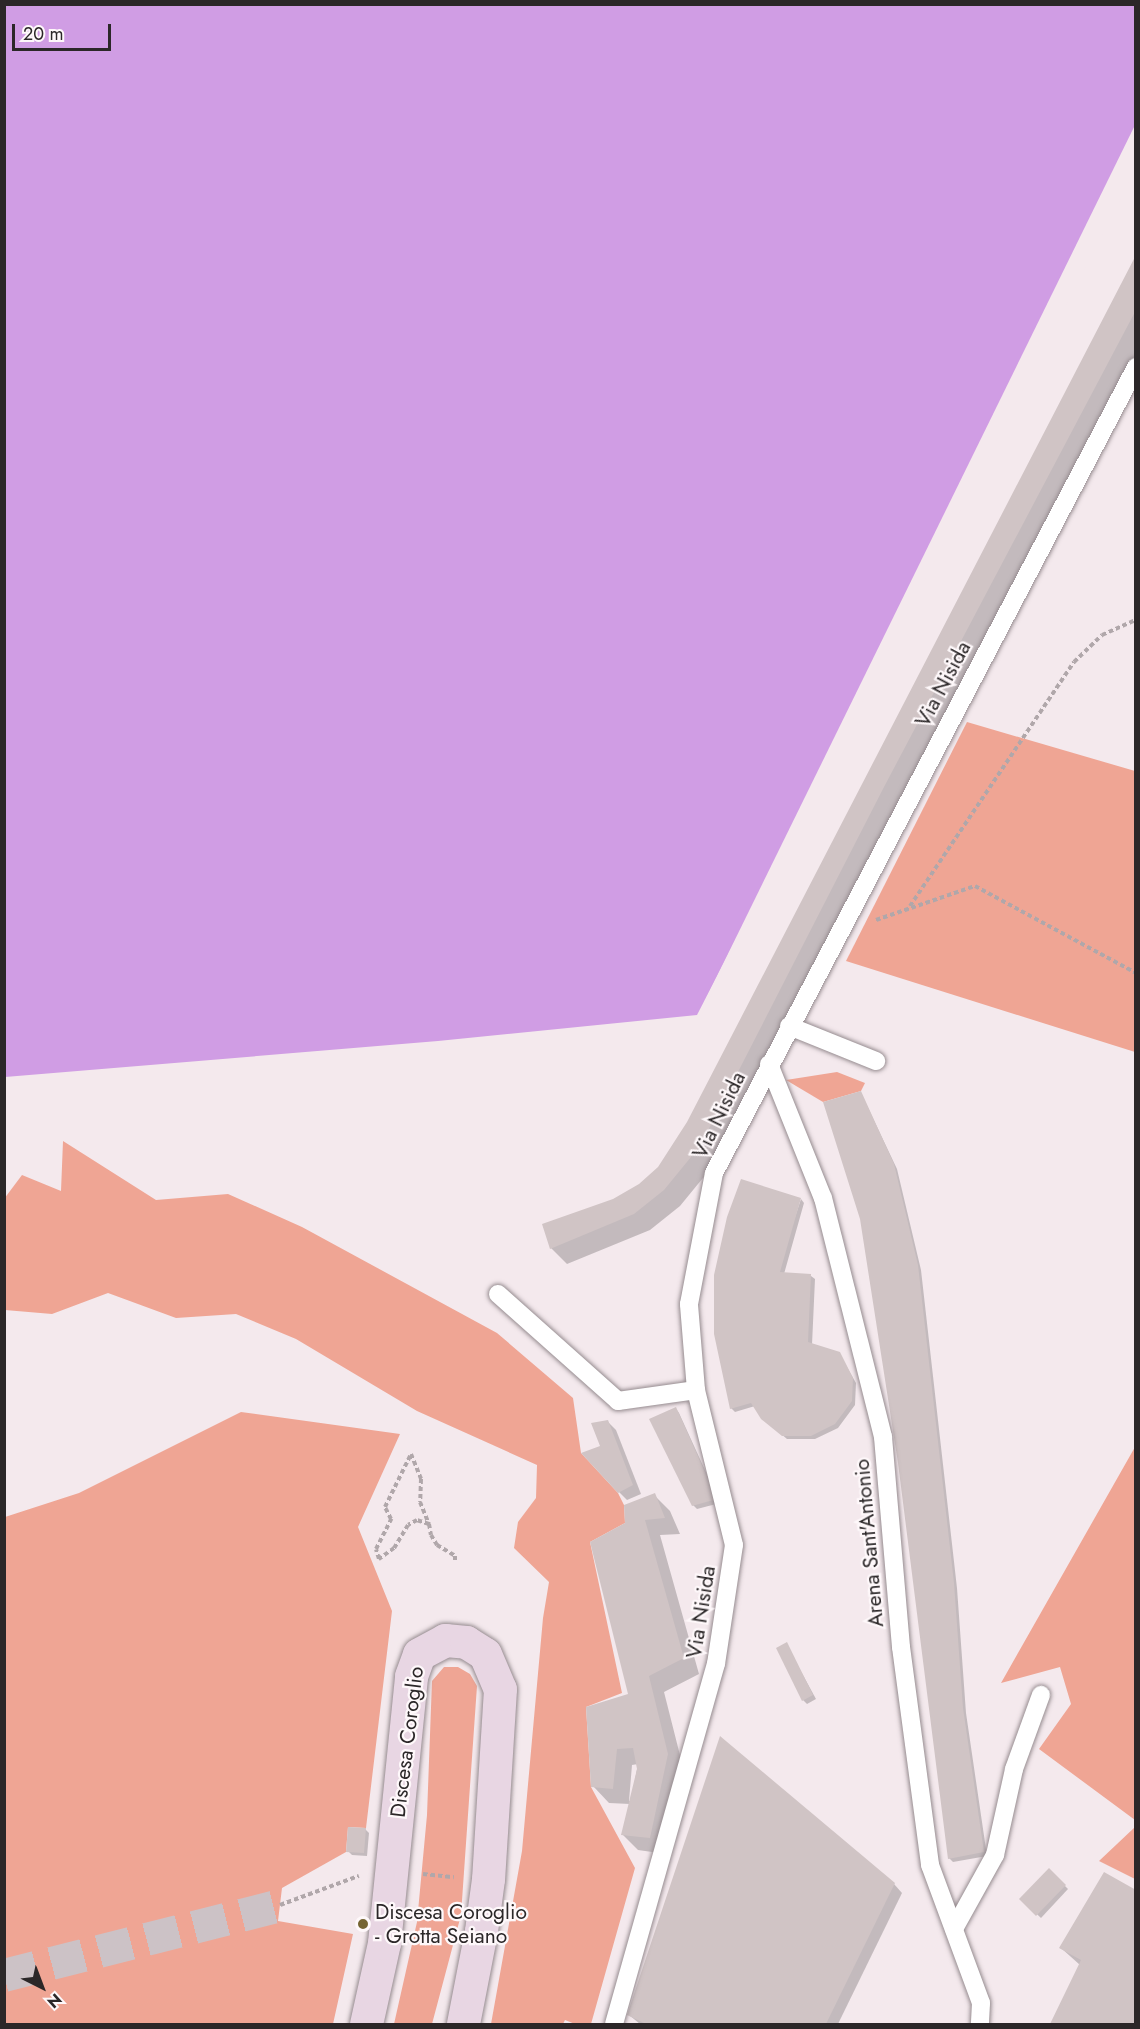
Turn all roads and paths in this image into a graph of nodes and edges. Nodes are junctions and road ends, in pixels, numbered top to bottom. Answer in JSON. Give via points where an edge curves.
{"nodes":[{"id":1,"x":1136,"y":367,"type":"edge"},
{"id":2,"x":1136,"y":620,"type":"edge"},
{"id":3,"x":910,"y":906,"type":"junction"},
{"id":4,"x":842,"y":925,"type":"junction"},
{"id":5,"x":1136,"y":973,"type":"edge"},
{"id":6,"x":789,"y":1026,"type":"junction"},
{"id":7,"x":876,"y":1061,"type":"dead end"},
{"id":8,"x":769,"y":1064,"type":"junction"},
{"id":9,"x":498,"y":1294,"type":"dead end"},
{"id":10,"x":696,"y":1390,"type":"junction"},
{"id":11,"x":429,"y":1524,"type":"junction"},
{"id":12,"x":455,"y":1563,"type":"dead end"},
{"id":13,"x":1041,"y":1695,"type":"dead end"},
{"id":14,"x":422,"y":1874,"type":"dead end"},
{"id":15,"x":359,"y":1875,"type":"dead end"},
{"id":16,"x":464,"y":1878,"type":"dead end"},
{"id":17,"x":279,"y":1905,"type":"tunnel mouth"},
{"id":18,"x":954,"y":1929,"type":"junction"},
{"id":19,"x":366,"y":2025,"type":"edge"},
{"id":20,"x":463,"y":2025,"type":"edge"},
{"id":21,"x":614,"y":2025,"type":"edge"},
{"id":22,"x":980,"y":2025,"type":"edge"}],
"edges":[{"from":1,"to":4,"type":"lane","name":"Via Nisida"},
{"from":2,"to":3,"type":"path","via":[[1102,636],[1074,662]]},
{"from":3,"to":4,"type":"path","via":[[870,922],[858,932]]},
{"from":3,"to":5,"type":"path","via":[[975,886]]},
{"from":4,"to":6,"type":"lane","name":"Via Nisida"},
{"from":6,"to":7,"type":"lane"},
{"from":6,"to":8,"type":"lane","name":"Via Nisida"},
{"from":8,"to":10,"type":"lane","name":"Via Nisida","via":[[714,1173],[689,1304]]},
{"from":8,"to":18,"type":"lane","name":"Arena Sant'Antonio","via":[[823,1198],[883,1437],[901,1647],[930,1865]]},
{"from":9,"to":10,"type":"lane","via":[[618,1401]]},
{"from":10,"to":21,"type":"lane","name":"Via Nisida","via":[[734,1545],[716,1664]]},
{"from":11,"to":11,"type":"path","via":[[420,1502],[421,1479],[411,1454],[385,1507],[391,1519],[376,1549],[379,1559],[394,1548],[408,1525],[417,1520]]},
{"from":11,"to":12,"type":"path","via":[[437,1545],[455,1556]]},
{"from":13,"to":18,"type":"lane","via":[[1014,1769],[995,1855]]},
{"from":14,"to":16,"type":"path"},
{"from":15,"to":17,"type":"path"},
{"from":18,"to":22,"type":"lane","name":"Arena Sant'Antonio","via":[[981,2003]]},
{"from":19,"to":20,"type":"street","name":"Discesa Coroglio","via":[[384,1942],[411,1677],[419,1654],[445,1640],[466,1642],[485,1654],[500,1689],[488,1879]]}]}
